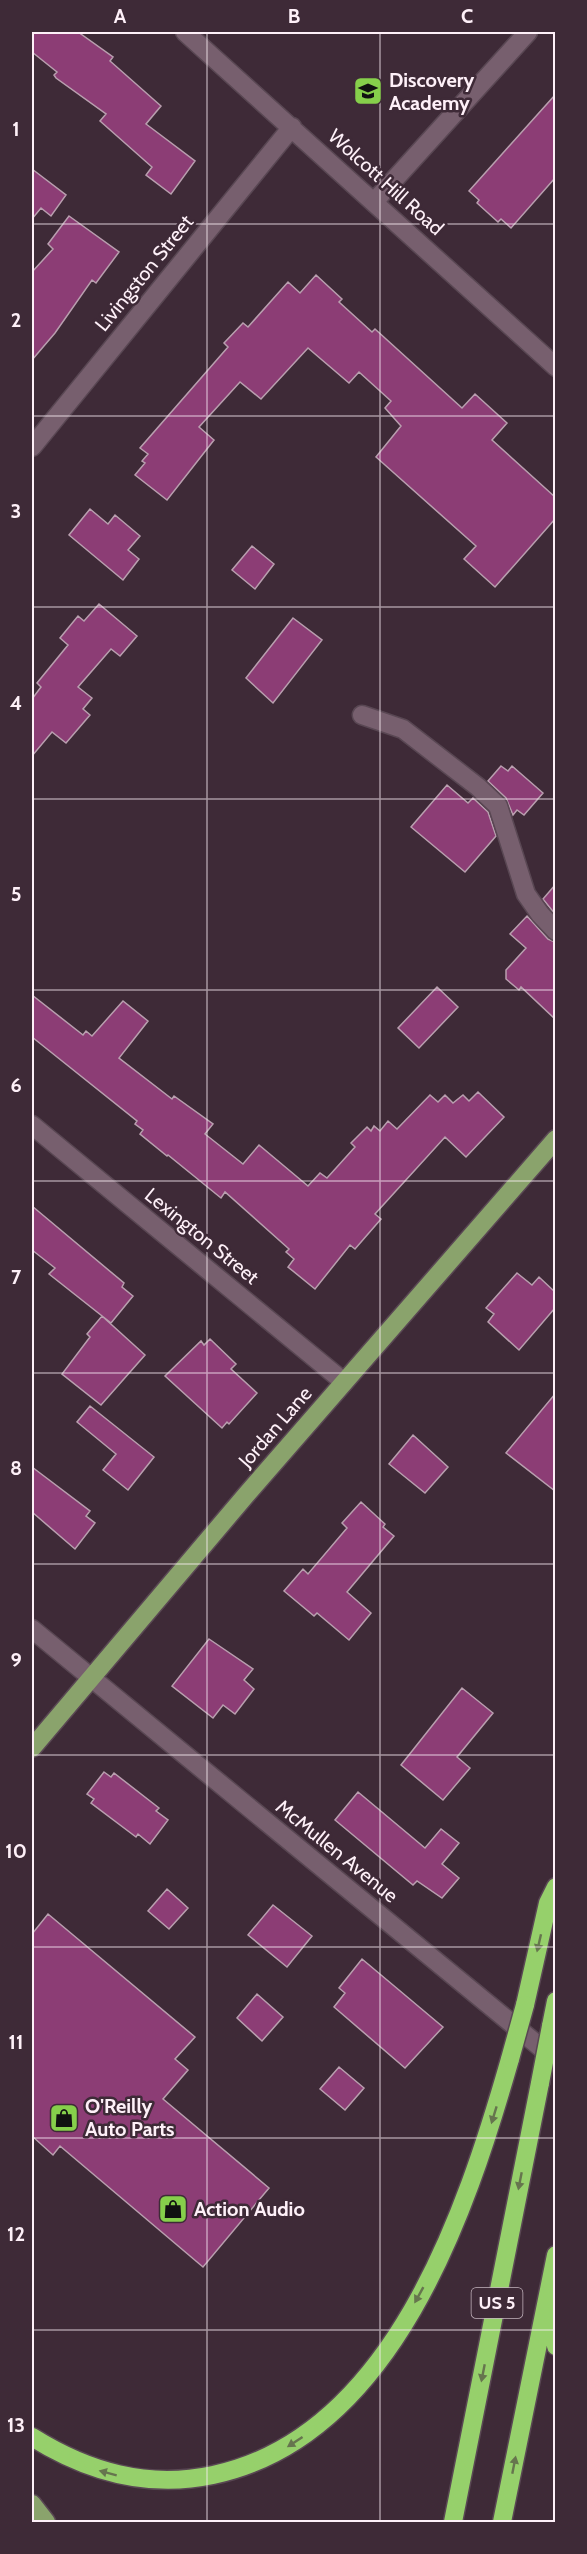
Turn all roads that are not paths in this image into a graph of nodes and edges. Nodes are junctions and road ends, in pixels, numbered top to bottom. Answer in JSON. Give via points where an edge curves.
{"nodes":[{"id":1,"x":185,"y":32,"type":"edge"},
{"id":2,"x":528,"y":32,"type":"edge"},
{"id":3,"x":292,"y":127,"type":"junction"},
{"id":4,"x":374,"y":202,"type":"junction"},
{"id":5,"x":555,"y":367,"type":"edge"},
{"id":6,"x":32,"y":447,"type":"edge"},
{"id":7,"x":362,"y":715,"type":"dead end"},
{"id":8,"x":555,"y":931,"type":"edge"},
{"id":9,"x":32,"y":1125,"type":"edge"},
{"id":10,"x":555,"y":1139,"type":"edge"},
{"id":11,"x":344,"y":1382,"type":"junction"},
{"id":12,"x":32,"y":1629,"type":"edge"},
{"id":13,"x":91,"y":1677,"type":"junction"},
{"id":14,"x":32,"y":1748,"type":"edge"},
{"id":15,"x":555,"y":1887,"type":"edge"},
{"id":16,"x":555,"y":2001,"type":"edge"},
{"id":17,"x":555,"y":2060,"type":"edge"},
{"id":18,"x":555,"y":2255,"type":"edge"},
{"id":19,"x":550,"y":2281,"type":"junction"},
{"id":20,"x":555,"y":2346,"type":"edge"},
{"id":21,"x":32,"y":2437,"type":"edge"},
{"id":22,"x":32,"y":2504,"type":"edge"},
{"id":23,"x":46,"y":2523,"type":"edge"},
{"id":24,"x":453,"y":2523,"type":"edge"},
{"id":25,"x":502,"y":2523,"type":"edge"}],
"edges":[{"from":1,"to":3,"type":"street","name":"Wolcott Hill Road"},
{"from":2,"to":4,"type":"street"},
{"from":3,"to":4,"type":"street","name":"Wolcott Hill Road"},
{"from":3,"to":6,"type":"street","name":"Livingston Street"},
{"from":4,"to":5,"type":"street","name":"Wolcott Hill Road"},
{"from":7,"to":8,"type":"street","via":[[403,729],[498,806],[526,894]]},
{"from":9,"to":11,"type":"street","name":"Lexington Street"},
{"from":10,"to":11,"type":"main road","name":"Jordan Lane"},
{"from":11,"to":13,"type":"main road","name":"Jordan Lane"},
{"from":12,"to":13,"type":"street","name":"McMullen Avenue"},
{"from":13,"to":14,"type":"main road","name":"Jordan Lane"},
{"from":13,"to":17,"type":"street","name":"McMullen Avenue"},
{"from":15,"to":21,"type":"highway","one_way":true,"bridge":true,"via":[[510,2059],[472,2179],[426,2282],[395,2337],[351,2394],[314,2429],[283,2450],[240,2469],[201,2478],[161,2481],[103,2473]]},
{"from":16,"to":24,"type":"highway","number":"US 5","one_way":true,"bridge":true},
{"from":18,"to":19,"type":"highway","number":"US 5"},
{"from":19,"to":20,"type":"highway"},
{"from":25,"to":19,"type":"highway","number":"US 5","one_way":true},
{"from":22,"to":23,"type":"main road"}]}
